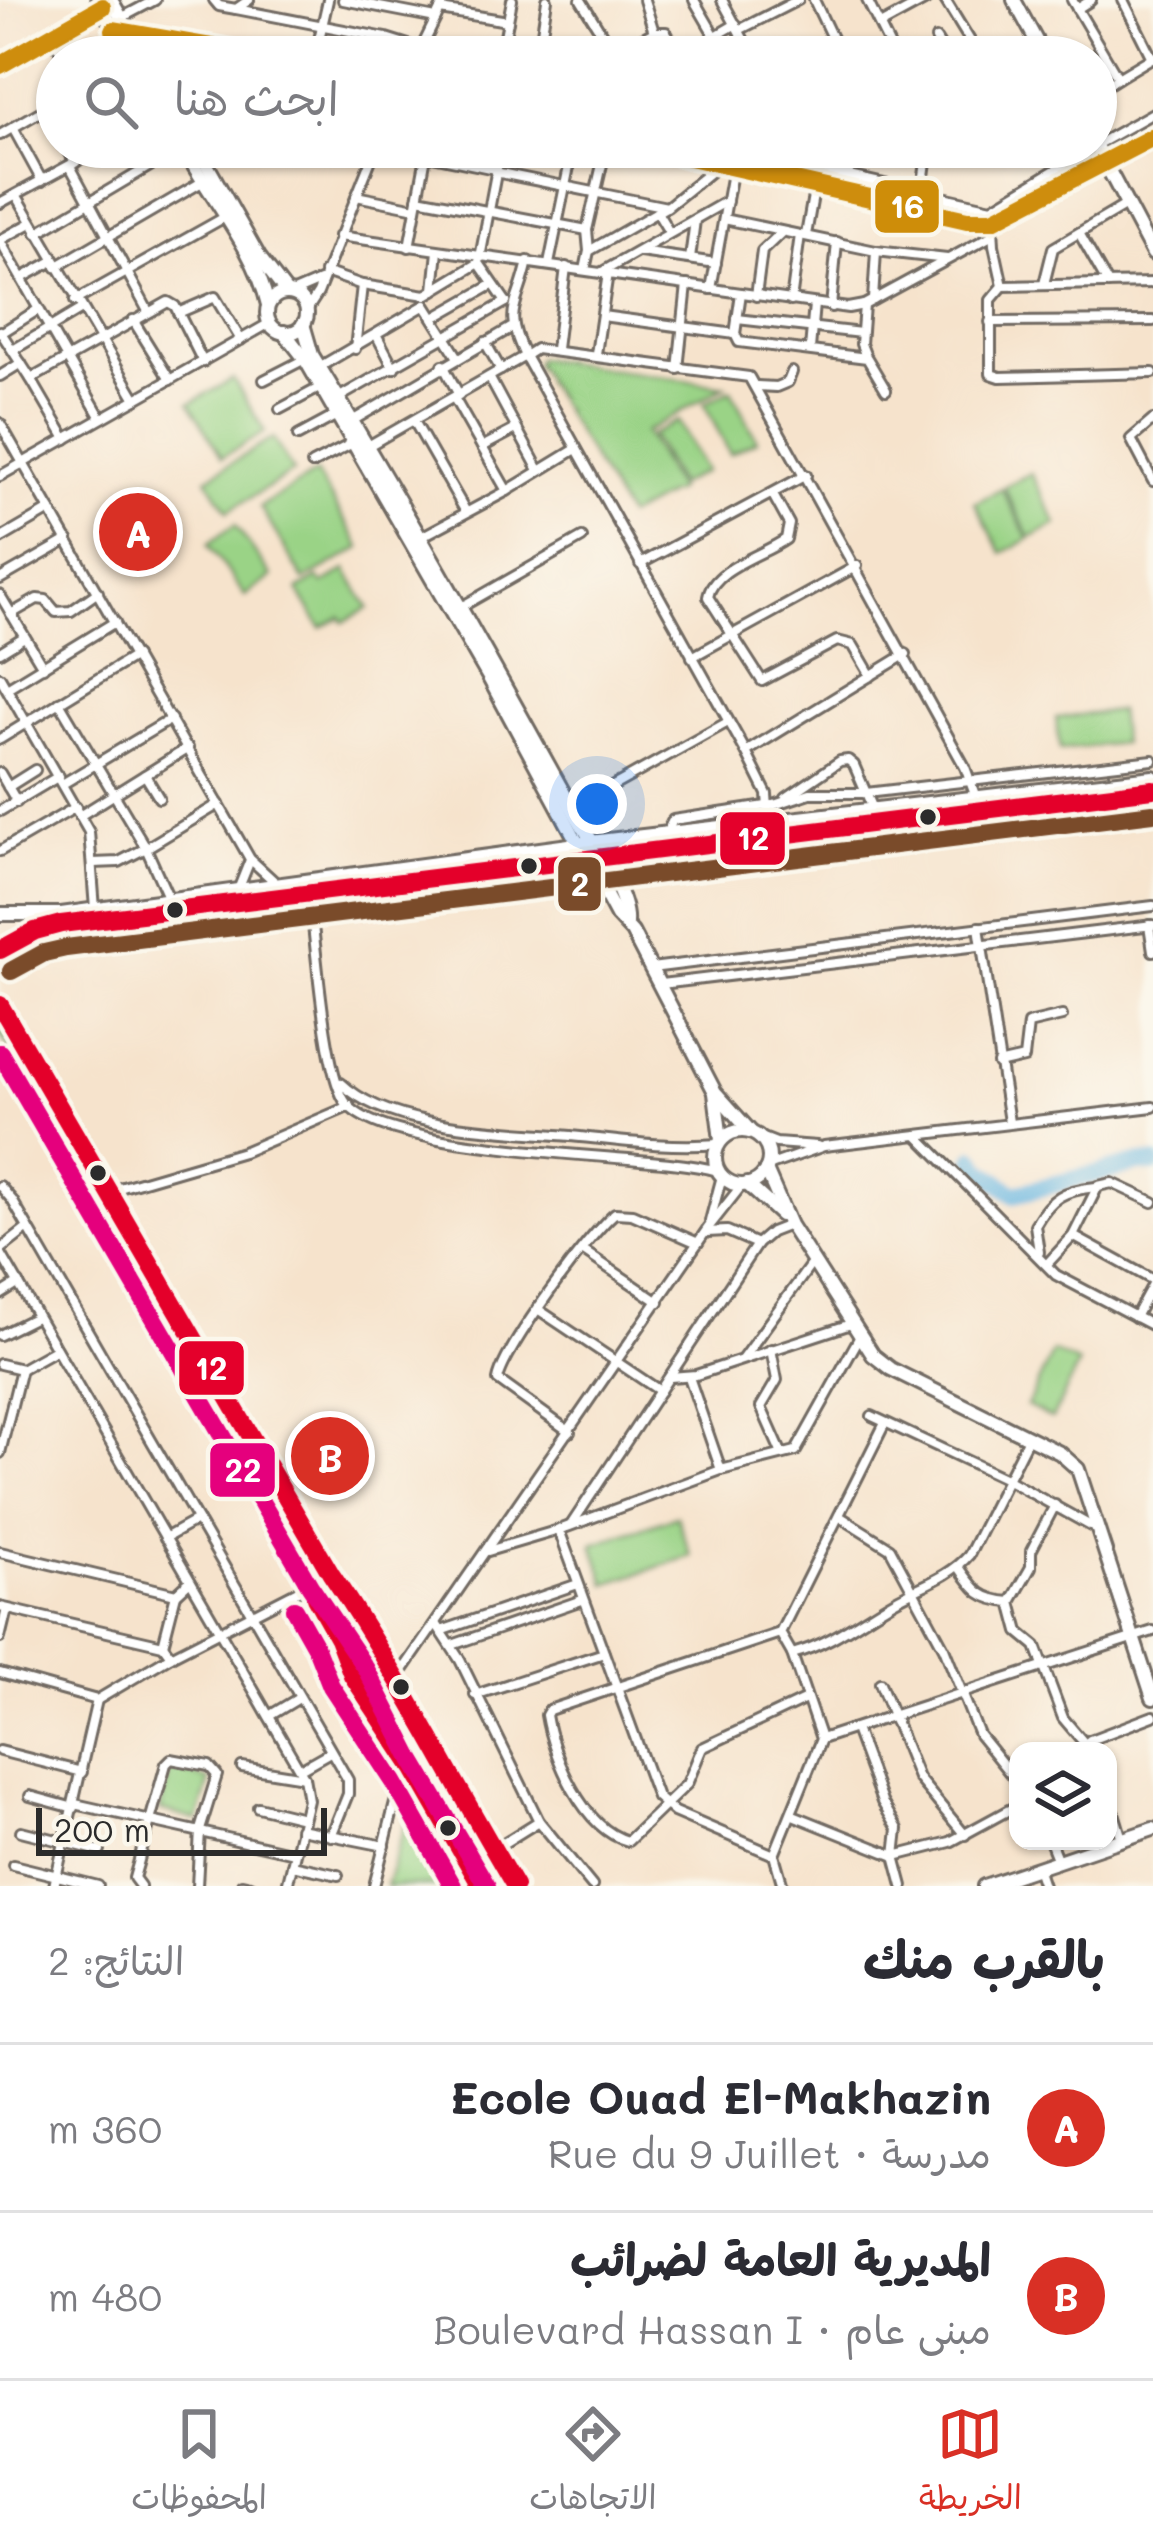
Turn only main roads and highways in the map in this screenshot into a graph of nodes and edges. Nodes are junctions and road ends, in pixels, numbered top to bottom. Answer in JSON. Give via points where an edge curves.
{"nodes":[{"id":1,"x":1014,"y":0,"type":"edge"},
{"id":2,"x":103,"y":2,"type":"edge"},
{"id":3,"x":115,"y":24,"type":"junction"},
{"id":4,"x":123,"y":36,"type":"edge"},
{"id":5,"x":131,"y":36,"type":"edge"},
{"id":6,"x":1034,"y":36,"type":"edge"},
{"id":7,"x":195,"y":168,"type":"edge"},
{"id":8,"x":209,"y":168,"type":"edge"},
{"id":9,"x":1109,"y":168,"type":"edge"},
{"id":10,"x":1153,"y":254,"type":"edge"},
{"id":11,"x":289,"y":293,"type":"junction"},
{"id":12,"x":268,"y":305,"type":"junction"},
{"id":13,"x":305,"y":317,"type":"junction"},
{"id":14,"x":284,"y":332,"type":"junction"},
{"id":15,"x":360,"y":445,"type":"junction"},
{"id":16,"x":1153,"y":777,"type":"edge"},
{"id":17,"x":1153,"y":789,"type":"edge"},
{"id":18,"x":980,"y":804,"type":"junction"},
{"id":19,"x":567,"y":812,"type":"junction"},
{"id":20,"x":634,"y":838,"type":"junction"},
{"id":21,"x":585,"y":843,"type":"junction"},
{"id":22,"x":540,"y":849,"type":"junction"},
{"id":23,"x":638,"y":854,"type":"junction"},
{"id":24,"x":594,"y":861,"type":"junction"},
{"id":25,"x":544,"y":866,"type":"junction"},
{"id":26,"x":308,"y":886,"type":"junction"},
{"id":27,"x":611,"y":893,"type":"junction"},
{"id":28,"x":0,"y":914,"type":"edge"},
{"id":29,"x":0,"y":950,"type":"edge"},
{"id":30,"x":0,"y":1005,"type":"edge"},
{"id":31,"x":0,"y":1050,"type":"edge"},
{"id":32,"x":715,"y":1092,"type":"junction"},
{"id":33,"x":755,"y":1134,"type":"junction"},
{"id":34,"x":720,"y":1142,"type":"junction"},
{"id":35,"x":767,"y":1168,"type":"junction"},
{"id":36,"x":745,"y":1184,"type":"junction"},
{"id":37,"x":790,"y":1225,"type":"junction"},
{"id":38,"x":1153,"y":1698,"type":"edge"},
{"id":39,"x":1153,"y":1829,"type":"edge"},
{"id":40,"x":481,"y":1886,"type":"edge"},
{"id":41,"x":515,"y":1886,"type":"edge"},
{"id":42,"x":984,"y":1886,"type":"edge"}],
"edges":[{"from":1,"to":6,"type":"main road"},
{"from":2,"to":3,"type":"main road"},
{"from":3,"to":4,"type":"main road"},
{"from":3,"to":5,"type":"main road"},
{"from":7,"to":12,"type":"main road"},
{"from":8,"to":11,"type":"main road"},
{"from":9,"to":10,"type":"main road"},
{"from":11,"to":12,"type":"main road"},
{"from":11,"to":13,"type":"main road","via":[[302,299]]},
{"from":12,"to":14,"type":"main road","via":[[270,323]]},
{"from":13,"to":14,"type":"main road"},
{"from":13,"to":15,"type":"main road","via":[[308,346]]},
{"from":14,"to":15,"type":"main road"},
{"from":15,"to":19,"type":"main road"},
{"from":15,"to":19,"type":"main road","via":[[461,607]]},
{"from":16,"to":18,"type":"main road"},
{"from":17,"to":18,"type":"main road"},
{"from":18,"to":20,"type":"main road"},
{"from":18,"to":23,"type":"main road"},
{"from":19,"to":20,"type":"main road"},
{"from":19,"to":21,"type":"main road"},
{"from":19,"to":22,"type":"main road","via":[[560,836]]},
{"from":20,"to":21,"type":"main road"},
{"from":21,"to":22,"type":"main road"},
{"from":21,"to":24,"type":"main road"},
{"from":22,"to":26,"type":"main road"},
{"from":23,"to":24,"type":"main road"},
{"from":23,"to":27,"type":"main road"},
{"from":24,"to":25,"type":"main road"},
{"from":24,"to":27,"type":"main road"},
{"from":25,"to":26,"type":"main road"},
{"from":25,"to":27,"type":"main road"},
{"from":26,"to":28,"type":"main road"},
{"from":26,"to":29,"type":"main road","via":[[62,924]]},
{"from":27,"to":32,"type":"main road"},
{"from":30,"to":41,"type":"main road"},
{"from":31,"to":40,"type":"main road","via":[[310,1586],[352,1675]]},
{"from":32,"to":33,"type":"main road"},
{"from":32,"to":34,"type":"main road"},
{"from":33,"to":34,"type":"main road","via":[[735,1132]]},
{"from":33,"to":35,"type":"main road","via":[[768,1150]]},
{"from":34,"to":36,"type":"main road","via":[[720,1173]]},
{"from":35,"to":36,"type":"main road"},
{"from":35,"to":37,"type":"main road"},
{"from":36,"to":37,"type":"main road"},
{"from":37,"to":38,"type":"main road","via":[[859,1339],[883,1364],[1078,1469]]},
{"from":39,"to":42,"type":"main road"}]}
